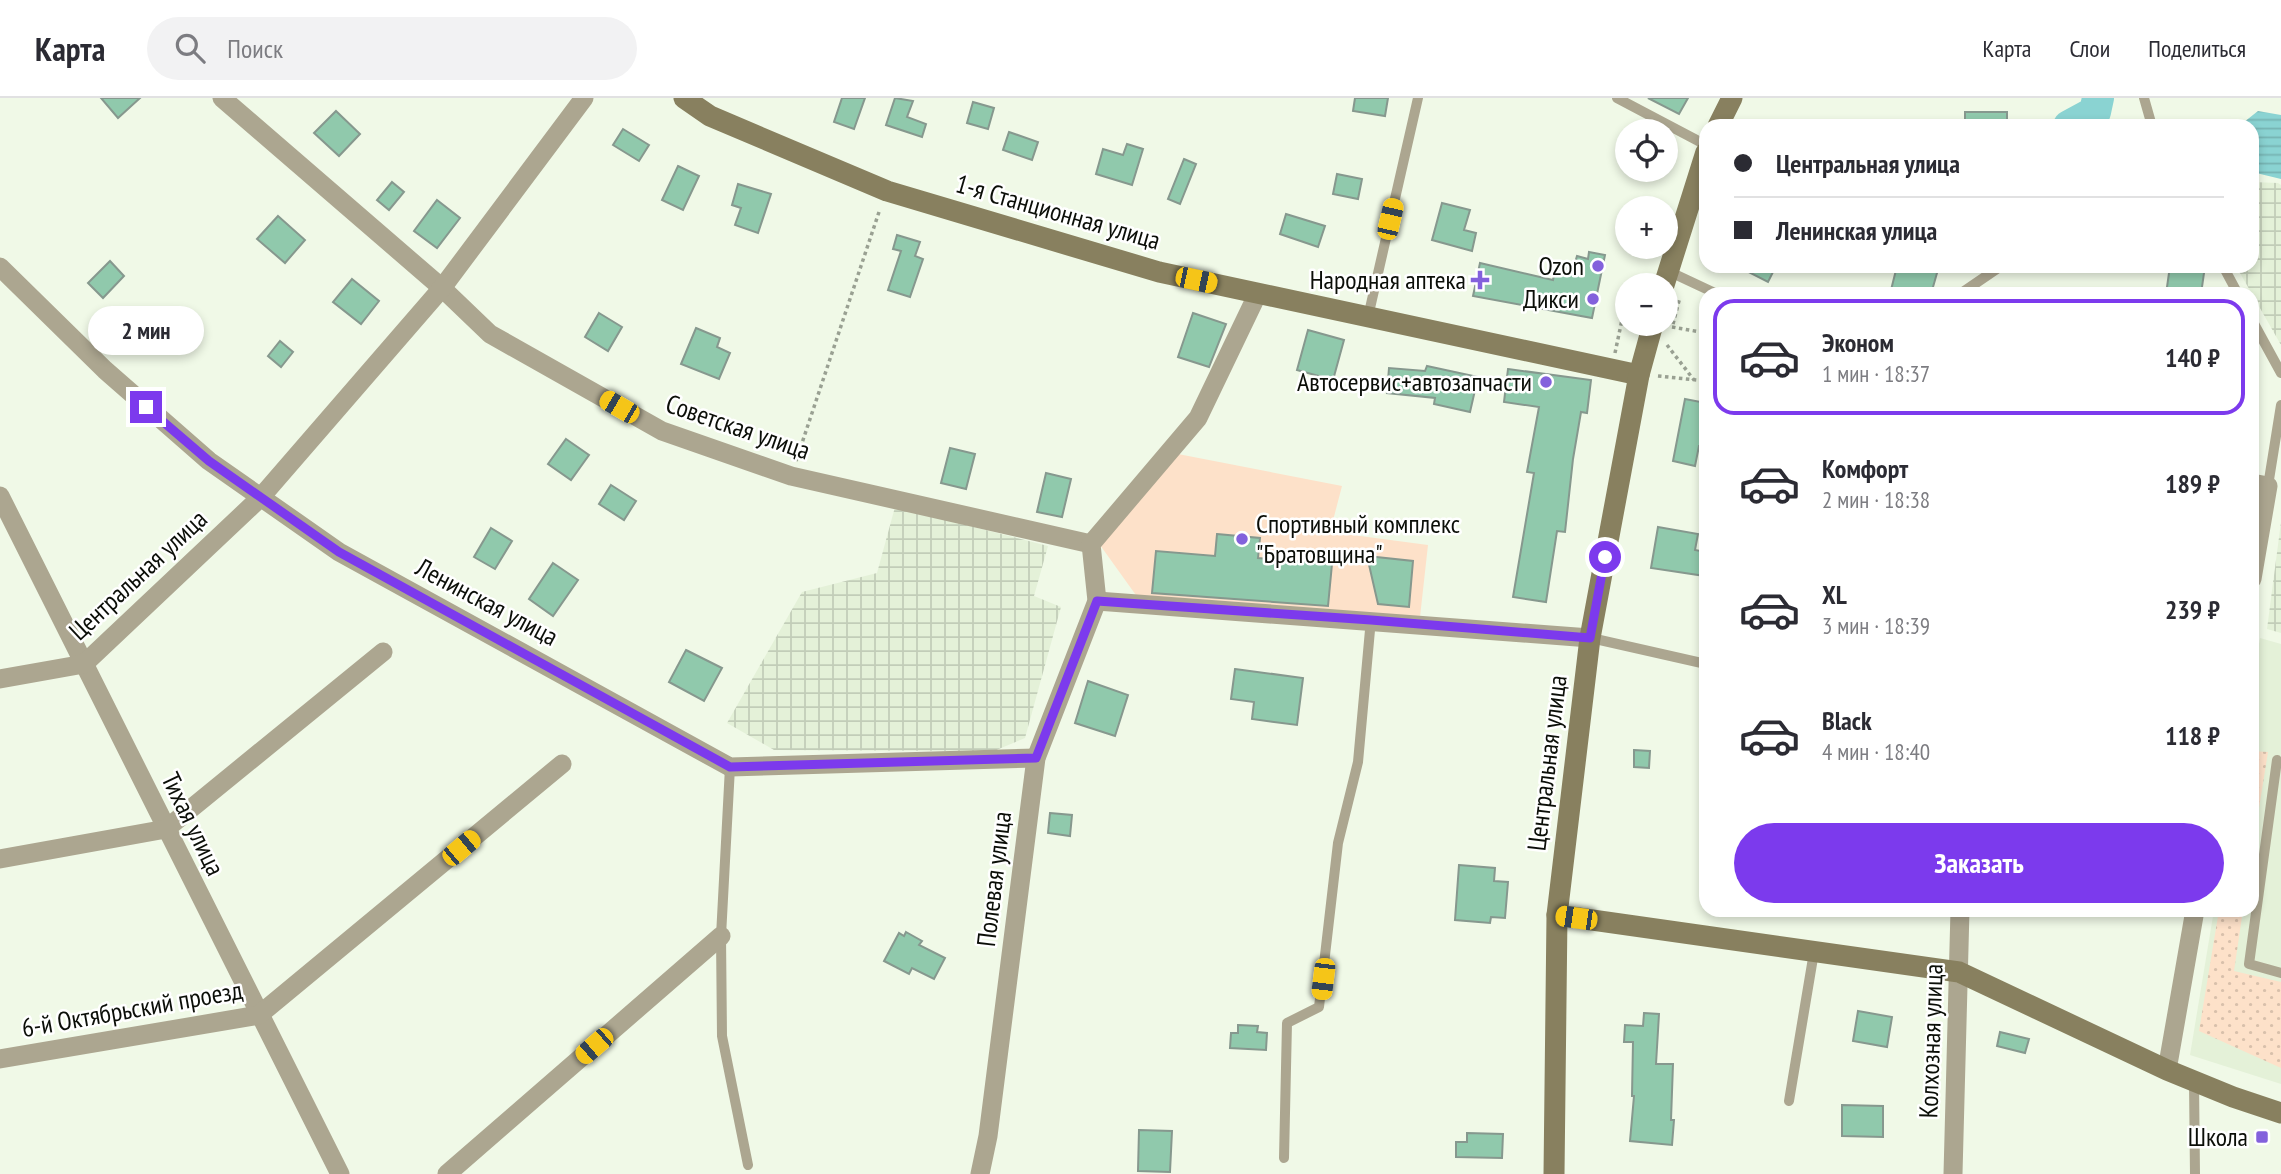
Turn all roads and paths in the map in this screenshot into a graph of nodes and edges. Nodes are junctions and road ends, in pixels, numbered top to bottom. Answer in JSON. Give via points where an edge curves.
{"nodes":[{"id":1,"x":222,"y":98,"type":"edge"},
{"id":2,"x":584,"y":98,"type":"edge"},
{"id":3,"x":684,"y":98,"type":"edge"},
{"id":4,"x":1418,"y":98,"type":"edge"},
{"id":5,"x":1617,"y":98,"type":"edge"},
{"id":6,"x":1732,"y":98,"type":"edge"},
{"id":7,"x":2144,"y":98,"type":"edge"},
{"id":8,"x":1722,"y":119,"type":"edge"},
{"id":9,"x":2150,"y":119,"type":"edge"},
{"id":10,"x":1699,"y":141,"type":"edge"},
{"id":11,"x":1699,"y":174,"type":"edge"},
{"id":12,"x":887,"y":191,"type":"junction"},
{"id":13,"x":0,"y":267,"type":"edge"},
{"id":14,"x":1668,"y":273,"type":"edge"},
{"id":15,"x":1991,"y":273,"type":"edge"},
{"id":16,"x":1678,"y":282,"type":"edge"},
{"id":17,"x":1970,"y":287,"type":"edge"},
{"id":18,"x":442,"y":288,"type":"junction"},
{"id":19,"x":1699,"y":288,"type":"edge"},
{"id":20,"x":1258,"y":293,"type":"junction"},
{"id":21,"x":1368,"y":317,"type":"junction"},
{"id":22,"x":1678,"y":328,"type":"edge"},
{"id":23,"x":1699,"y":332,"type":"edge"},
{"id":24,"x":2259,"y":333,"type":"edge"},
{"id":25,"x":1618,"y":336,"type":"edge"},
{"id":26,"x":1660,"y":336,"type":"edge"},
{"id":27,"x":1667,"y":345,"type":"dead end"},
{"id":28,"x":1611,"y":369,"type":"junction"},
{"id":29,"x":2281,"y":373,"type":"edge"},
{"id":30,"x":1649,"y":375,"type":"junction"},
{"id":31,"x":1694,"y":380,"type":"junction"},
{"id":32,"x":1699,"y":380,"type":"edge"},
{"id":33,"x":2281,"y":405,"type":"edge"},
{"id":34,"x":791,"y":476,"type":"junction"},
{"id":35,"x":2260,"y":485,"type":"edge"},
{"id":36,"x":0,"y":496,"type":"edge"},
{"id":37,"x":261,"y":498,"type":"junction"},
{"id":38,"x":1091,"y":544,"type":"junction"},
{"id":39,"x":1097,"y":601,"type":"junction"},
{"id":40,"x":1371,"y":617,"type":"junction"},
{"id":41,"x":1590,"y":638,"type":"junction"},
{"id":42,"x":383,"y":652,"type":"dead end"},
{"id":43,"x":1699,"y":662,"type":"edge"},
{"id":44,"x":85,"y":664,"type":"junction"},
{"id":45,"x":0,"y":679,"type":"edge"},
{"id":46,"x":1036,"y":758,"type":"junction"},
{"id":47,"x":2277,"y":760,"type":"dead end"},
{"id":48,"x":562,"y":764,"type":"dead end"},
{"id":49,"x":730,"y":767,"type":"junction"},
{"id":50,"x":166,"y":829,"type":"junction"},
{"id":51,"x":0,"y":859,"type":"edge"},
{"id":52,"x":2259,"y":891,"type":"edge"},
{"id":53,"x":1557,"y":915,"type":"junction"},
{"id":54,"x":1960,"y":917,"type":"edge"},
{"id":55,"x":2194,"y":917,"type":"edge"},
{"id":56,"x":2255,"y":917,"type":"edge"},
{"id":57,"x":721,"y":936,"type":"junction"},
{"id":58,"x":1814,"y":952,"type":"junction"},
{"id":59,"x":1959,"y":972,"type":"junction"},
{"id":60,"x":2281,"y":973,"type":"edge"},
{"id":61,"x":259,"y":1015,"type":"junction"},
{"id":62,"x":0,"y":1059,"type":"edge"},
{"id":63,"x":2167,"y":1070,"type":"junction"},
{"id":64,"x":2194,"y":1081,"type":"junction"},
{"id":65,"x":1789,"y":1101,"type":"dead end"},
{"id":66,"x":2281,"y":1113,"type":"edge"},
{"id":67,"x":1284,"y":1158,"type":"dead end"},
{"id":68,"x":748,"y":1164,"type":"dead end"},
{"id":69,"x":340,"y":1174,"type":"edge"},
{"id":70,"x":447,"y":1174,"type":"edge"},
{"id":71,"x":980,"y":1174,"type":"edge"},
{"id":72,"x":1554,"y":1174,"type":"edge"},
{"id":73,"x":1953,"y":1174,"type":"edge"},
{"id":74,"x":2195,"y":1174,"type":"edge"}],
"edges":[{"from":1,"to":18,"type":"street","name":"Советская улица"},
{"from":2,"to":18,"type":"street","name":"Центральная улица"},
{"from":3,"to":12,"type":"main road","name":"1-я Станционная улица","via":[[710,116]]},
{"from":4,"to":21,"type":"lane"},
{"from":5,"to":10,"type":"lane"},
{"from":6,"to":8,"type":"main road"},
{"from":7,"to":9,"type":"lane"},
{"from":11,"to":14,"type":"main road"},
{"from":12,"to":20,"type":"main road","name":"1-я Станционная улица","via":[[1159,272]]},
{"from":12,"to":34,"type":"path"},
{"from":13,"to":37,"type":"street","name":"Ленинская улица","via":[[104,370],[209,461]]},
{"from":15,"to":17,"type":"lane"},
{"from":16,"to":19,"type":"lane"},
{"from":18,"to":34,"type":"street","name":"Советская улица","via":[[490,334],[662,431]]},
{"from":18,"to":37,"type":"street","name":"Центральная улица"},
{"from":20,"to":21,"type":"main road","name":"1-я Станционная улица"},
{"from":20,"to":38,"type":"street","via":[[1198,418]]},
{"from":21,"to":28,"type":"main road","name":"1-я Станционная улица"},
{"from":22,"to":23,"type":"path"},
{"from":24,"to":29,"type":"lane"},
{"from":25,"to":28,"type":"path"},
{"from":26,"to":30,"type":"main road","name":"Центральная улица"},
{"from":27,"to":31,"type":"path"},
{"from":28,"to":30,"type":"main road","name":"1-я Станционная улица"},
{"from":30,"to":31,"type":"path"},
{"from":30,"to":41,"type":"main road","name":"Центральная улица"},
{"from":31,"to":32,"type":"path"},
{"from":33,"to":35,"type":"lane"},
{"from":34,"to":38,"type":"street","name":"Советская улица"},
{"from":36,"to":44,"type":"street","name":"Тихая улица"},
{"from":37,"to":44,"type":"street","name":"Центральная улица"},
{"from":37,"to":49,"type":"street","name":"Ленинская улица","via":[[339,552]]},
{"from":38,"to":39,"type":"street"},
{"from":39,"to":40,"type":"street"},
{"from":39,"to":46,"type":"street","name":"Полевая улица"},
{"from":40,"to":41,"type":"street"},
{"from":40,"to":67,"type":"lane","via":[[1358,762],[1338,843],[1319,1007],[1287,1023]]},
{"from":41,"to":43,"type":"lane"},
{"from":41,"to":53,"type":"main road","name":"Центральная улица"},
{"from":42,"to":50,"type":"street"},
{"from":44,"to":45,"type":"street","name":"Центральная улица"},
{"from":44,"to":50,"type":"street","name":"Тихая улица"},
{"from":46,"to":49,"type":"street"},
{"from":46,"to":71,"type":"street","name":"Полевая улица"},
{"from":47,"to":52,"type":"lane"},
{"from":48,"to":61,"type":"street","name":"6-й Октябрьский проезд"},
{"from":49,"to":57,"type":"lane"},
{"from":50,"to":51,"type":"street"},
{"from":50,"to":61,"type":"street","name":"Тихая улица"},
{"from":53,"to":58,"type":"main road"},
{"from":53,"to":72,"type":"main road","name":"Центральная улица"},
{"from":54,"to":59,"type":"street","name":"Колхозная улица"},
{"from":55,"to":63,"type":"street"},
{"from":56,"to":60,"type":"lane","via":[[2249,964]]},
{"from":57,"to":68,"type":"lane","via":[[722,1036]]},
{"from":57,"to":70,"type":"street"},
{"from":58,"to":59,"type":"main road"},
{"from":58,"to":65,"type":"lane"},
{"from":59,"to":63,"type":"main road"},
{"from":59,"to":73,"type":"street","name":"Колхозная улица"},
{"from":61,"to":62,"type":"street","name":"6-й Октябрьский проезд"},
{"from":61,"to":69,"type":"street","name":"Тихая улица"},
{"from":63,"to":64,"type":"main road"},
{"from":64,"to":66,"type":"main road"},
{"from":64,"to":74,"type":"lane"}]}
